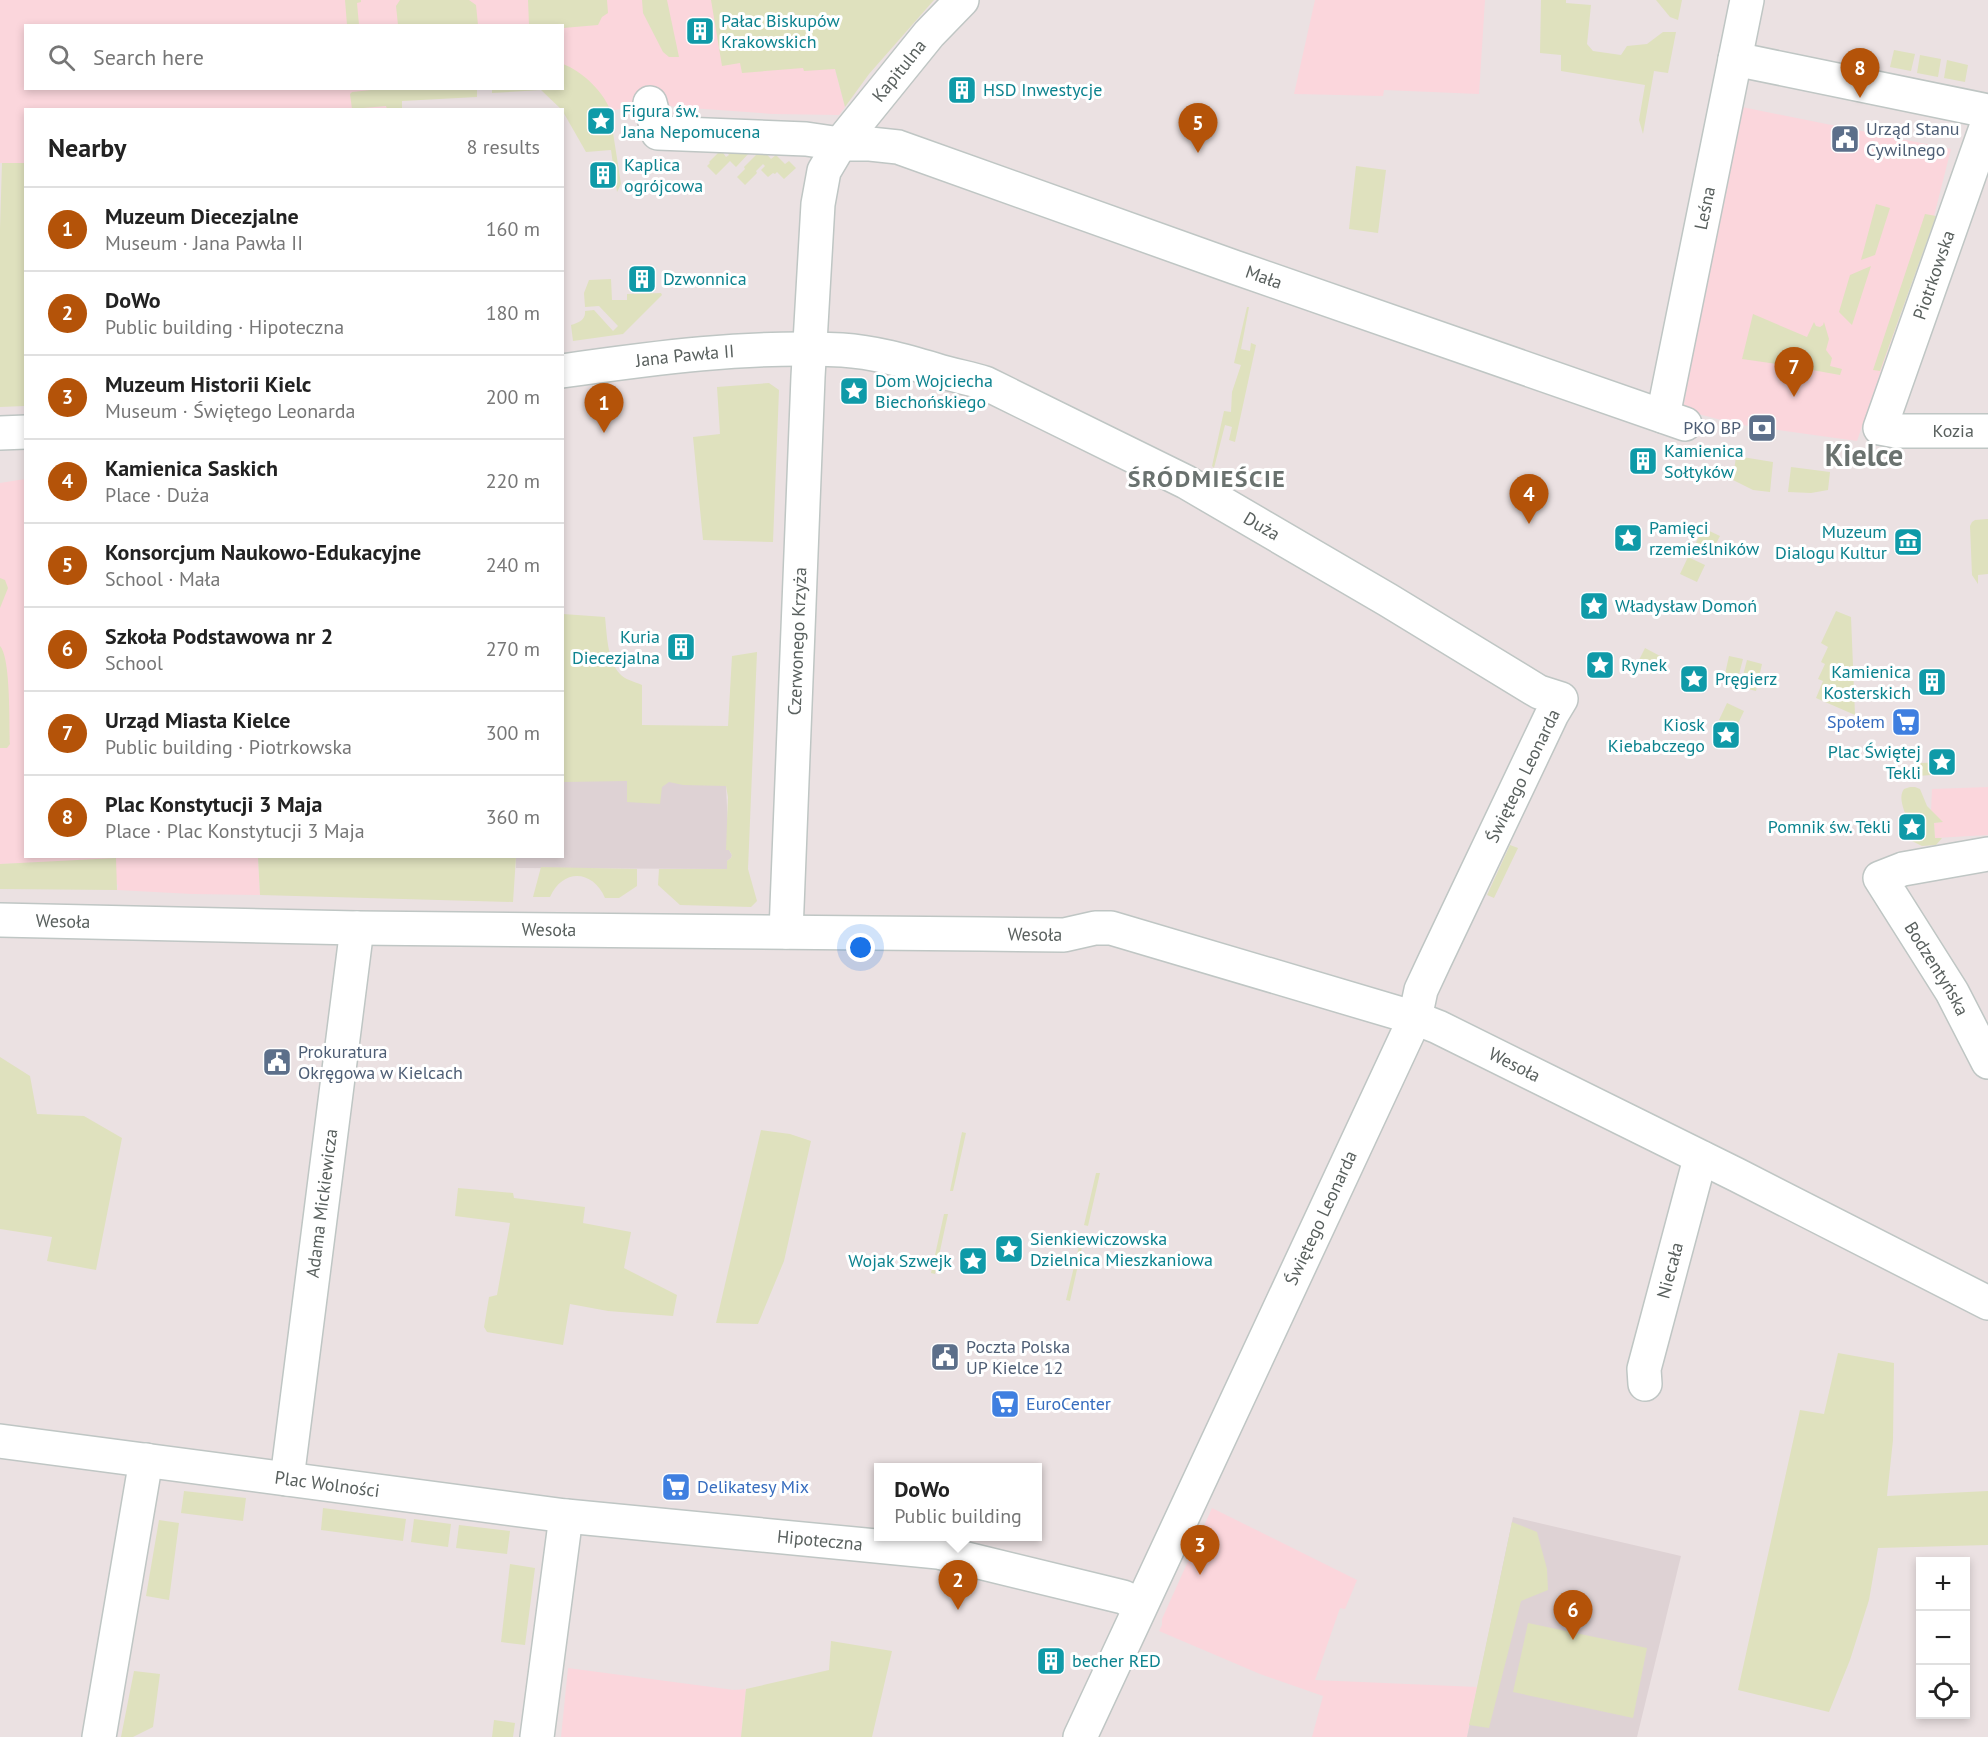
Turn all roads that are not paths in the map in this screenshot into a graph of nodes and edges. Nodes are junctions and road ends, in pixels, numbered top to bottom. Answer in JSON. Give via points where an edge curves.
{"nodes":[{"id":1,"x":962,"y":0,"type":"edge"},
{"id":2,"x":1747,"y":0,"type":"edge"},
{"id":3,"x":1735,"y":59,"type":"junction"},
{"id":4,"x":650,"y":103,"type":"dead end"},
{"id":5,"x":1988,"y":111,"type":"edge"},
{"id":6,"x":1988,"y":122,"type":"edge"},
{"id":7,"x":840,"y":144,"type":"junction"},
{"id":8,"x":809,"y":350,"type":"junction"},
{"id":9,"x":564,"y":370,"type":"edge"},
{"id":10,"x":1674,"y":420,"type":"joint"},
{"id":11,"x":1881,"y":428,"type":"joint"},
{"id":12,"x":1988,"y":431,"type":"edge"},
{"id":13,"x":24,"y":432,"type":"edge"},
{"id":14,"x":0,"y":433,"type":"edge"},
{"id":15,"x":1561,"y":699,"type":"joint"},
{"id":16,"x":1988,"y":854,"type":"edge"},
{"id":17,"x":0,"y":920,"type":"edge"},
{"id":18,"x":357,"y":928,"type":"junction"},
{"id":19,"x":786,"y":932,"type":"junction"},
{"id":20,"x":1415,"y":1018,"type":"junction"},
{"id":21,"x":1988,"y":1062,"type":"edge"},
{"id":22,"x":1702,"y":1158,"type":"junction"},
{"id":23,"x":1988,"y":1303,"type":"edge"},
{"id":24,"x":1645,"y":1384,"type":"dead end"},
{"id":25,"x":0,"y":1441,"type":"edge"},
{"id":26,"x":146,"y":1460,"type":"junction"},
{"id":27,"x":287,"y":1479,"type":"junction"},
{"id":28,"x":566,"y":1516,"type":"junction"},
{"id":29,"x":1140,"y":1605,"type":"junction"},
{"id":30,"x":99,"y":1737,"type":"edge"},
{"id":31,"x":537,"y":1737,"type":"edge"},
{"id":32,"x":1080,"y":1737,"type":"edge"}],
"edges":[{"from":1,"to":7,"type":"street","name":"Kapitulna","via":[[929,34]]},
{"from":2,"to":3,"type":"street","name":"Leśna"},
{"from":3,"to":5,"type":"street"},
{"from":3,"to":10,"type":"street","name":"Leśna","via":[[1696,252]]},
{"from":4,"to":7,"type":"street","name":"Mała","via":[[658,133]]},
{"from":6,"to":11,"type":"street","name":"Piotrkowska"},
{"from":7,"to":8,"type":"street","name":"Kapitulna","via":[[824,171],[818,204]]},
{"from":7,"to":10,"type":"street","name":"Mała","via":[[898,147]]},
{"from":8,"to":9,"type":"street","name":"Jana Pawła II","via":[[721,353]]},
{"from":8,"to":15,"type":"street","name":"Duża","via":[[892,357],[985,383],[1186,482],[1539,692]]},
{"from":8,"to":19,"type":"street","name":"Czerwonego Krzyża"},
{"from":11,"to":12,"type":"street","name":"Kozia"},
{"from":13,"to":14,"type":"street"},
{"from":15,"to":20,"type":"street","name":"Świętego Leonarda","via":[[1421,990]]},
{"from":16,"to":21,"type":"street","name":"Bodzentyńska","via":[[1904,869],[1881,878],[1952,992]]},
{"from":17,"to":18,"type":"street","name":"Wesoła"},
{"from":18,"to":19,"type":"street","name":"Wesoła"},
{"from":18,"to":27,"type":"street","name":"Adama Mickiewicza"},
{"from":19,"to":20,"type":"street","name":"Wesoła","via":[[1064,935],[1111,928]]},
{"from":20,"to":22,"type":"street","name":"Wesoła"},
{"from":20,"to":29,"type":"street","name":"Świętego Leonarda"},
{"from":22,"to":23,"type":"street","name":"Wesoła"},
{"from":22,"to":24,"type":"street","name":"Niecała","via":[[1644,1369]]},
{"from":25,"to":26,"type":"street","name":"Plac Wolności"},
{"from":26,"to":27,"type":"street","name":"Plac Wolności"},
{"from":26,"to":30,"type":"street"},
{"from":27,"to":28,"type":"street","name":"Plac Wolności"},
{"from":28,"to":29,"type":"street","name":"Hipoteczna","via":[[938,1552],[1123,1597]]},
{"from":28,"to":31,"type":"street"},
{"from":29,"to":32,"type":"street","name":"Świętego Leonarda"}]}
